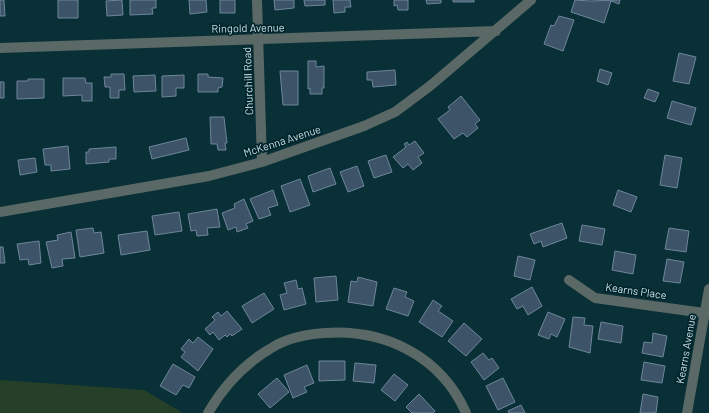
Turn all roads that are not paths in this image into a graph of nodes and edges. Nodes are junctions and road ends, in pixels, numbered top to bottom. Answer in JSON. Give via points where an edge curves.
{"nodes":[{"id":1,"x":257,"y":0,"type":"edge"},
{"id":2,"x":531,"y":0,"type":"edge"},
{"id":3,"x":496,"y":31,"type":"junction"},
{"id":4,"x":258,"y":40,"type":"junction"},
{"id":5,"x":0,"y":48,"type":"edge"},
{"id":6,"x":262,"y":162,"type":"junction"},
{"id":7,"x":0,"y":212,"type":"edge"},
{"id":8,"x":569,"y":280,"type":"dead end"},
{"id":9,"x":709,"y":289,"type":"edge"},
{"id":10,"x":704,"y":313,"type":"junction"},
{"id":11,"x":208,"y":413,"type":"edge"},
{"id":12,"x":466,"y":413,"type":"edge"},
{"id":13,"x":687,"y":413,"type":"edge"}],
"edges":[{"from":1,"to":4,"type":"street","name":"Churchill Road"},
{"from":2,"to":3,"type":"street","name":"McKenna Avenue"},
{"from":3,"to":4,"type":"street","name":"Ringold Avenue"},
{"from":3,"to":6,"type":"street","name":"McKenna Avenue","via":[[395,112],[364,126]]},
{"from":4,"to":5,"type":"street","name":"Ringold Avenue"},
{"from":4,"to":6,"type":"street","name":"Churchill Road"},
{"from":6,"to":7,"type":"street","name":"McKenna Avenue","via":[[209,176]]},
{"from":8,"to":10,"type":"street","name":"Kearns Place","via":[[595,298]]},
{"from":9,"to":10,"type":"street","name":"Kearns Avenue"},
{"from":10,"to":13,"type":"street","name":"Kearns Avenue"},
{"from":11,"to":12,"type":"street","via":[[217,396],[235,374],[273,346],[308,334],[346,332],[384,338],[419,356],[440,375],[460,399]]}]}
